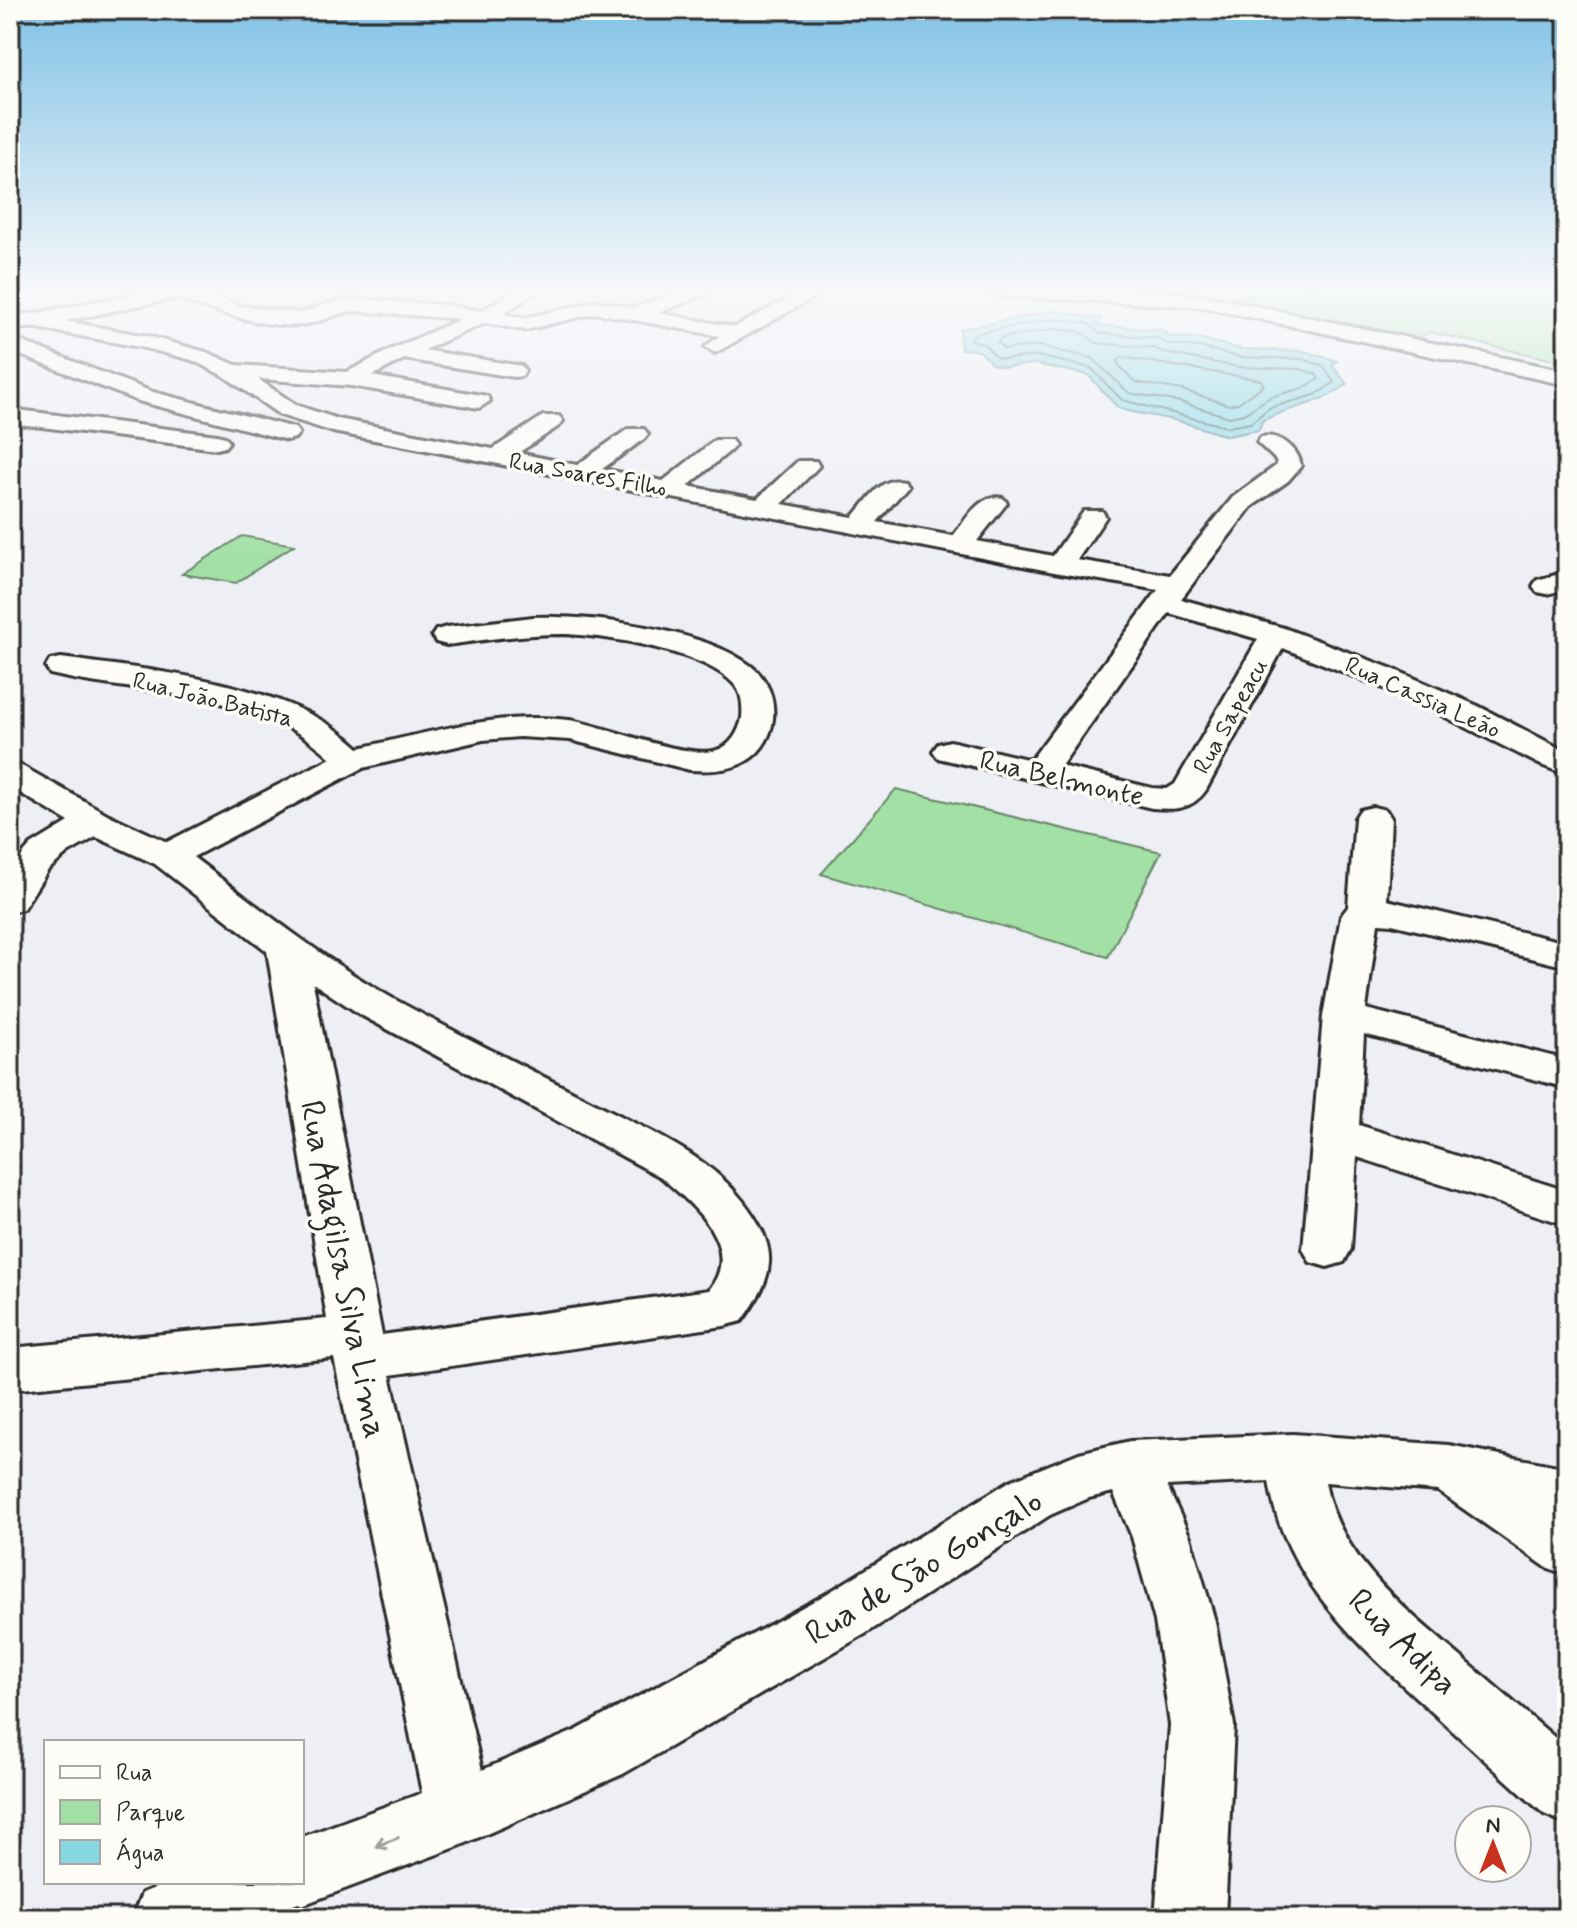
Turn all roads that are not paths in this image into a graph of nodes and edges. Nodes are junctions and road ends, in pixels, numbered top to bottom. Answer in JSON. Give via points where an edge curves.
{"nodes":[{"id":1,"x":96,"y":379,"type":"edge"},
{"id":2,"x":243,"y":379,"type":"edge"},
{"id":3,"x":351,"y":379,"type":"edge"},
{"id":4,"x":10,"y":416,"type":"edge"},
{"id":5,"x":551,"y":421,"type":"dead end"},
{"id":6,"x":287,"y":433,"type":"dead end"},
{"id":7,"x":636,"y":434,"type":"dead end"},
{"id":8,"x":410,"y":440,"type":"junction"},
{"id":9,"x":217,"y":442,"type":"dead end"},
{"id":10,"x":1269,"y":442,"type":"dead end"},
{"id":11,"x":723,"y":445,"type":"dead end"},
{"id":12,"x":496,"y":457,"type":"junction"},
{"id":13,"x":807,"y":466,"type":"dead end"},
{"id":14,"x":581,"y":473,"type":"junction"},
{"id":15,"x":895,"y":486,"type":"dead end"},
{"id":16,"x":669,"y":489,"type":"junction"},
{"id":17,"x":994,"y":503,"type":"dead end"},
{"id":18,"x":764,"y":507,"type":"junction"},
{"id":19,"x":1093,"y":517,"type":"dead end"},
{"id":20,"x":860,"y":526,"type":"junction"},
{"id":21,"x":960,"y":545,"type":"junction"},
{"id":22,"x":1060,"y":565,"type":"junction"},
{"id":23,"x":1170,"y":594,"type":"junction"},
{"id":24,"x":1142,"y":629,"type":"junction"},
{"id":25,"x":447,"y":636,"type":"dead end"},
{"id":26,"x":1271,"y":644,"type":"junction"},
{"id":27,"x":61,"y":667,"type":"dead end"},
{"id":28,"x":950,"y":751,"type":"dead end"},
{"id":29,"x":352,"y":760,"type":"junction"},
{"id":30,"x":1567,"y":765,"type":"edge"},
{"id":31,"x":10,"y":773,"type":"edge"},
{"id":32,"x":1039,"y":773,"type":"junction"},
{"id":33,"x":1174,"y":800,"type":"joint"},
{"id":34,"x":1373,"y":818,"type":"dead end"},
{"id":35,"x":96,"y":823,"type":"junction"},
{"id":36,"x":168,"y":856,"type":"junction"},
{"id":37,"x":10,"y":901,"type":"edge"},
{"id":38,"x":1367,"y":911,"type":"junction"},
{"id":39,"x":286,"y":947,"type":"junction"},
{"id":40,"x":1567,"y":955,"type":"edge"},
{"id":41,"x":1344,"y":1016,"type":"junction"},
{"id":42,"x":1567,"y":1074,"type":"edge"},
{"id":43,"x":1334,"y":1133,"type":"junction"},
{"id":44,"x":1567,"y":1208,"type":"edge"},
{"id":45,"x":1327,"y":1249,"type":"dead end"},
{"id":46,"x":358,"y":1347,"type":"junction"},
{"id":47,"x":10,"y":1369,"type":"edge"},
{"id":48,"x":1293,"y":1457,"type":"junction"},
{"id":49,"x":1130,"y":1464,"type":"junction"},
{"id":50,"x":1449,"y":1468,"type":"junction"},
{"id":51,"x":1567,"y":1492,"type":"edge"},
{"id":52,"x":1567,"y":1549,"type":"edge"},
{"id":53,"x":1567,"y":1791,"type":"edge"},
{"id":54,"x":459,"y":1813,"type":"junction"},
{"id":55,"x":304,"y":1870,"type":"edge"},
{"id":56,"x":266,"y":1884,"type":"edge"},
{"id":57,"x":167,"y":1918,"type":"edge"},
{"id":58,"x":1190,"y":1918,"type":"edge"}],
"edges":[{"from":1,"to":6,"type":"street"},
{"from":2,"to":8,"type":"street","name":"Rua Soares Filho","via":[[305,416]]},
{"from":3,"to":8,"type":"street","via":[[479,401]]},
{"from":4,"to":9,"type":"street"},
{"from":5,"to":12,"type":"street"},
{"from":7,"to":14,"type":"street"},
{"from":8,"to":12,"type":"street","name":"Rua Soares Filho"},
{"from":10,"to":23,"type":"street","via":[[1288,458],[1289,466],[1242,502]]},
{"from":11,"to":16,"type":"street"},
{"from":12,"to":14,"type":"street","name":"Rua Soares Filho"},
{"from":13,"to":18,"type":"street"},
{"from":14,"to":16,"type":"street","name":"Rua Soares Filho"},
{"from":15,"to":20,"type":"street"},
{"from":16,"to":18,"type":"street","name":"Rua Soares Filho"},
{"from":17,"to":21,"type":"street"},
{"from":18,"to":20,"type":"street","name":"Rua Soares Filho"},
{"from":19,"to":22,"type":"street"},
{"from":20,"to":21,"type":"street","name":"Rua Soares Filho"},
{"from":21,"to":22,"type":"street","name":"Rua Soares Filho"},
{"from":22,"to":23,"type":"street","name":"Rua Soares Filho"},
{"from":23,"to":24,"type":"street"},
{"from":23,"to":26,"type":"street","name":"Rua Soares Filho","via":[[1246,625]]},
{"from":24,"to":26,"type":"street","name":"Rua Sapeacu"},
{"from":24,"to":32,"type":"street"},
{"from":25,"to":29,"type":"street","via":[[544,624],[632,631],[740,671],[757,690],[761,706],[745,746],[726,759],[690,760],[570,730],[519,727]]},
{"from":26,"to":30,"type":"street","name":"Rua Cassia Leão","via":[[1361,667],[1453,706]]},
{"from":26,"to":33,"type":"street","name":"Rua Sapeacu","via":[[1189,790]]},
{"from":27,"to":29,"type":"street","name":"Rua João Batista","via":[[256,706],[305,723]]},
{"from":28,"to":32,"type":"street","name":"Rua Belmonte"},
{"from":29,"to":36,"type":"street"},
{"from":31,"to":35,"type":"street"},
{"from":32,"to":33,"type":"street","name":"Rua Belmonte"},
{"from":34,"to":38,"type":"street"},
{"from":35,"to":36,"type":"street"},
{"from":35,"to":37,"type":"street","via":[[36,858]]},
{"from":36,"to":39,"type":"street"},
{"from":38,"to":40,"type":"street","via":[[1392,912]]},
{"from":38,"to":41,"type":"street","via":[[1358,920]]},
{"from":39,"to":46,"type":"street","name":"Rua Adagilsa Silva Lima"},
{"from":39,"to":46,"type":"street","via":[[376,1006],[677,1166],[714,1197],[736,1228],[743,1250],[744,1275],[724,1307]]},
{"from":41,"to":42,"type":"street"},
{"from":41,"to":43,"type":"street"},
{"from":43,"to":44,"type":"street"},
{"from":43,"to":45,"type":"street"},
{"from":46,"to":47,"type":"street"},
{"from":46,"to":54,"type":"street","name":"Rua Adagilsa Silva Lima"},
{"from":48,"to":49,"type":"street","name":"Rua de São Gonçalo"},
{"from":48,"to":50,"type":"street","name":"Rua de São Gonçalo"},
{"from":48,"to":53,"type":"street","name":"Rua Adipa","via":[[1300,1501],[1320,1548],[1353,1596]]},
{"from":49,"to":54,"type":"street","name":"Rua de São Gonçalo","via":[[1079,1477],[1030,1498],[844,1615],[600,1752]]},
{"from":49,"to":58,"type":"street","via":[[1161,1537],[1185,1621],[1202,1725]]},
{"from":50,"to":51,"type":"street","name":"Rua de São Gonçalo"},
{"from":50,"to":52,"type":"street"},
{"from":54,"to":55,"type":"street","name":"Rua de São Gonçalo","one_way":true},
{"from":56,"to":57,"type":"street"}]}
